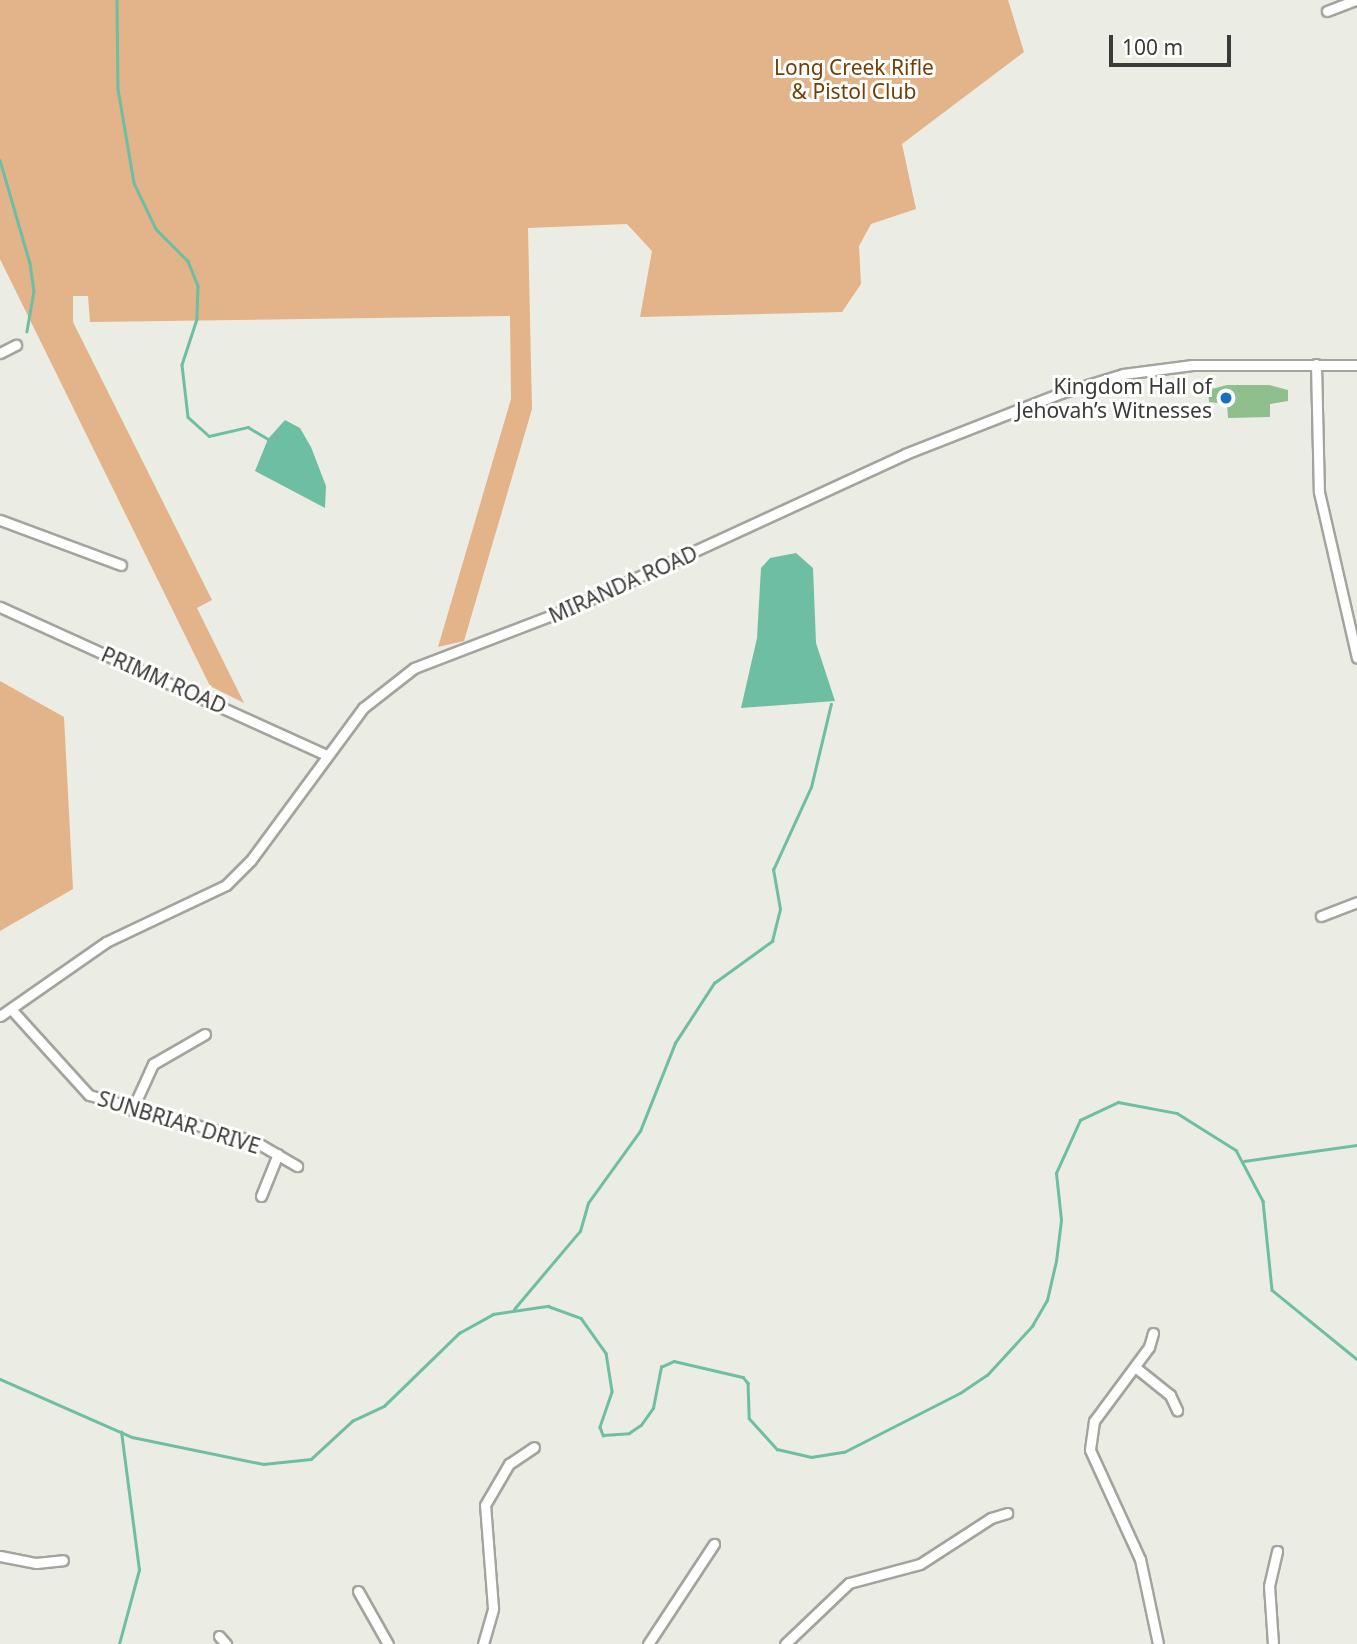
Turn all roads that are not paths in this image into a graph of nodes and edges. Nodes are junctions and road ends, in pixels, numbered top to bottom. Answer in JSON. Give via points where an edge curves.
{"nodes":[{"id":1,"x":1355,"y":0,"type":"edge"},
{"id":2,"x":1327,"y":11,"type":"dead end"},
{"id":3,"x":16,"y":345,"type":"dead end"},
{"id":4,"x":0,"y":353,"type":"edge"},
{"id":5,"x":1316,"y":364,"type":"junction"},
{"id":6,"x":1357,"y":365,"type":"edge"},
{"id":7,"x":0,"y":520,"type":"edge"},
{"id":8,"x":121,"y":565,"type":"dead end"},
{"id":9,"x":0,"y":607,"type":"edge"},
{"id":10,"x":1357,"y":658,"type":"edge"},
{"id":11,"x":327,"y":755,"type":"junction"},
{"id":12,"x":1357,"y":902,"type":"edge"},
{"id":13,"x":1321,"y":916,"type":"dead end"},
{"id":14,"x":11,"y":1009,"type":"junction"},
{"id":15,"x":0,"y":1016,"type":"edge"},
{"id":16,"x":205,"y":1034,"type":"dead end"},
{"id":17,"x":132,"y":1110,"type":"junction"},
{"id":18,"x":278,"y":1154,"type":"junction"},
{"id":19,"x":297,"y":1166,"type":"dead end"},
{"id":20,"x":261,"y":1196,"type":"dead end"},
{"id":21,"x":1153,"y":1333,"type":"dead end"},
{"id":22,"x":1135,"y":1367,"type":"junction"},
{"id":23,"x":1177,"y":1410,"type":"dead end"},
{"id":24,"x":534,"y":1447,"type":"dead end"},
{"id":25,"x":1007,"y":1513,"type":"dead end"},
{"id":26,"x":714,"y":1544,"type":"dead end"},
{"id":27,"x":1277,"y":1551,"type":"dead end"},
{"id":28,"x":0,"y":1556,"type":"edge"},
{"id":29,"x":63,"y":1560,"type":"dead end"},
{"id":30,"x":358,"y":1591,"type":"dead end"},
{"id":31,"x":219,"y":1636,"type":"dead end"},
{"id":32,"x":226,"y":1644,"type":"edge"},
{"id":33,"x":388,"y":1644,"type":"edge"},
{"id":34,"x":482,"y":1644,"type":"edge"},
{"id":35,"x":648,"y":1644,"type":"edge"},
{"id":36,"x":785,"y":1644,"type":"edge"},
{"id":37,"x":1158,"y":1644,"type":"edge"},
{"id":38,"x":1273,"y":1644,"type":"edge"}],
"edges":[{"from":1,"to":2,"type":"street"},
{"from":3,"to":4,"type":"street"},
{"from":5,"to":6,"type":"street","name":"MIRANDA ROAD"},
{"from":5,"to":10,"type":"street","via":[[1319,492]]},
{"from":5,"to":11,"type":"street","name":"MIRANDA ROAD","via":[[1140,371],[1035,402],[905,454],[573,607],[414,668],[374,697]]},
{"from":7,"to":8,"type":"street","via":[[108,565]]},
{"from":9,"to":11,"type":"street","name":"PRIMM ROAD"},
{"from":11,"to":14,"type":"street","name":"MIRANDA ROAD","via":[[226,885],[106,942]]},
{"from":12,"to":13,"type":"street"},
{"from":14,"to":15,"type":"street","name":"MIRANDA ROAD"},
{"from":14,"to":17,"type":"street","name":"SUNBRIAR DRIVE","via":[[71,1080],[89,1095]]},
{"from":16,"to":17,"type":"street","via":[[153,1065],[142,1077]]},
{"from":17,"to":18,"type":"street","name":"SUNBRIAR DRIVE","via":[[240,1136]]},
{"from":18,"to":19,"type":"street","name":"SUNBRIAR DRIVE"},
{"from":18,"to":20,"type":"street"},
{"from":21,"to":22,"type":"street"},
{"from":22,"to":23,"type":"street","via":[[1170,1395]]},
{"from":22,"to":37,"type":"street","via":[[1094,1421],[1090,1450],[1140,1559]]},
{"from":24,"to":34,"type":"street","via":[[509,1464],[485,1505],[493,1608]]},
{"from":25,"to":36,"type":"street","via":[[991,1518],[920,1564],[849,1583]]},
{"from":26,"to":35,"type":"street"},
{"from":27,"to":38,"type":"street","via":[[1269,1586]]},
{"from":28,"to":29,"type":"street","via":[[36,1563]]},
{"from":30,"to":33,"type":"street"},
{"from":31,"to":32,"type":"street"}]}
